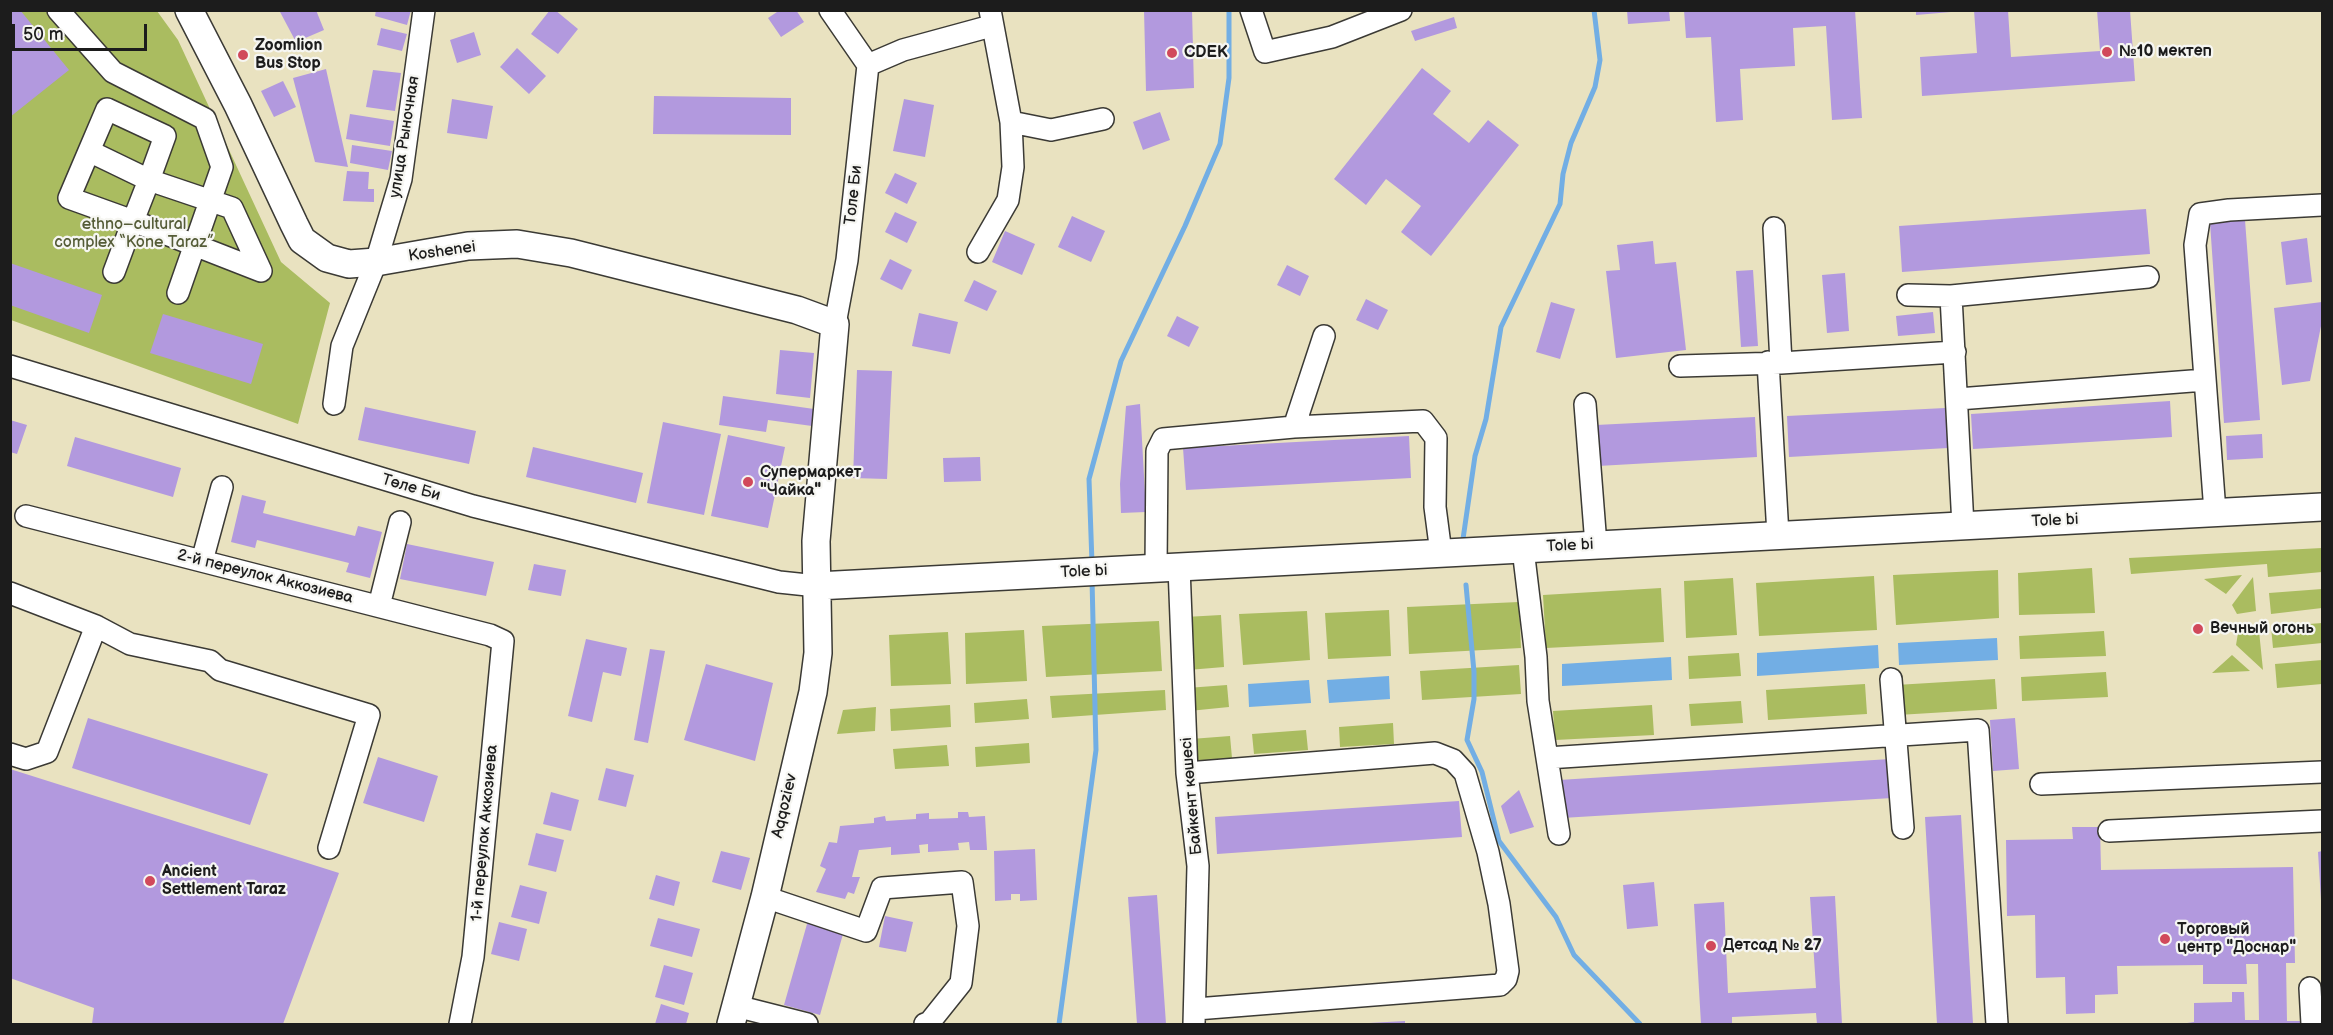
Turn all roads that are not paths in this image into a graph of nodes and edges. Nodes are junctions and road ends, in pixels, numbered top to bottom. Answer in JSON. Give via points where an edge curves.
{"nodes":[{"id":1,"x":58,"y":10,"type":"edge"},
{"id":2,"x":189,"y":10,"type":"edge"},
{"id":3,"x":424,"y":10,"type":"edge"},
{"id":4,"x":830,"y":10,"type":"edge"},
{"id":5,"x":1251,"y":10,"type":"edge"},
{"id":6,"x":1401,"y":10,"type":"edge"},
{"id":7,"x":991,"y":18,"type":"edge"},
{"id":8,"x":868,"y":65,"type":"junction"},
{"id":9,"x":238,"y":105,"type":"junction"},
{"id":10,"x":205,"y":119,"type":"junction"},
{"id":11,"x":1103,"y":119,"type":"dead end"},
{"id":12,"x":1011,"y":122,"type":"junction"},
{"id":13,"x":89,"y":151,"type":"junction"},
{"id":14,"x":149,"y":180,"type":"junction"},
{"id":15,"x":210,"y":201,"type":"junction"},
{"id":16,"x":2322,"y":206,"type":"edge"},
{"id":17,"x":133,"y":221,"type":"junction"},
{"id":18,"x":1774,"y":228,"type":"dead end"},
{"id":19,"x":195,"y":247,"type":"junction"},
{"id":20,"x":978,"y":252,"type":"dead end"},
{"id":21,"x":376,"y":262,"type":"junction"},
{"id":22,"x":114,"y":272,"type":"dead end"},
{"id":23,"x":2148,"y":277,"type":"dead end"},
{"id":24,"x":178,"y":293,"type":"dead end"},
{"id":25,"x":1908,"y":295,"type":"dead end"},
{"id":26,"x":1951,"y":297,"type":"junction"},
{"id":27,"x":835,"y":324,"type":"junction"},
{"id":28,"x":1324,"y":336,"type":"dead end"},
{"id":29,"x":1955,"y":352,"type":"junction"},
{"id":30,"x":1775,"y":363,"type":"junction"},
{"id":31,"x":10,"y":366,"type":"edge"},
{"id":32,"x":1680,"y":366,"type":"dead end"},
{"id":33,"x":2205,"y":380,"type":"junction"},
{"id":34,"x":1958,"y":399,"type":"junction"},
{"id":35,"x":334,"y":405,"type":"dead end"},
{"id":36,"x":1585,"y":405,"type":"dead end"},
{"id":37,"x":1294,"y":427,"type":"junction"},
{"id":38,"x":222,"y":487,"type":"dead end"},
{"id":39,"x":2322,"y":507,"type":"edge"},
{"id":40,"x":2215,"y":513,"type":"junction"},
{"id":41,"x":26,"y":516,"type":"dead end"},
{"id":42,"x":400,"y":522,"type":"dead end"},
{"id":43,"x":1963,"y":526,"type":"junction"},
{"id":44,"x":1778,"y":535,"type":"junction"},
{"id":45,"x":1596,"y":545,"type":"junction"},
{"id":46,"x":1523,"y":549,"type":"junction"},
{"id":47,"x":1441,"y":553,"type":"junction"},
{"id":48,"x":202,"y":561,"type":"junction"},
{"id":49,"x":1167,"y":567,"type":"junction"},
{"id":50,"x":817,"y":586,"type":"junction"},
{"id":51,"x":10,"y":593,"type":"edge"},
{"id":52,"x":378,"y":606,"type":"junction"},
{"id":53,"x":96,"y":626,"type":"junction"},
{"id":54,"x":504,"y":641,"type":"joint"},
{"id":55,"x":1891,"y":680,"type":"dead end"},
{"id":56,"x":1897,"y":735,"type":"junction"},
{"id":57,"x":10,"y":754,"type":"edge"},
{"id":58,"x":1547,"y":758,"type":"junction"},
{"id":59,"x":2322,"y":772,"type":"edge"},
{"id":60,"x":1187,"y":773,"type":"junction"},
{"id":61,"x":2041,"y":784,"type":"dead end"},
{"id":62,"x":2322,"y":821,"type":"edge"},
{"id":63,"x":1903,"y":828,"type":"dead end"},
{"id":64,"x":2109,"y":831,"type":"dead end"},
{"id":65,"x":1559,"y":834,"type":"dead end"},
{"id":66,"x":328,"y":848,"type":"dead end"},
{"id":67,"x":765,"y":897,"type":"junction"},
{"id":68,"x":2310,"y":988,"type":"dead end"},
{"id":69,"x":733,"y":1015,"type":"edge"},
{"id":70,"x":1195,"y":1017,"type":"edge"},
{"id":71,"x":770,"y":1019,"type":"edge"},
{"id":72,"x":460,"y":1024,"type":"edge"},
{"id":73,"x":807,"y":1024,"type":"edge"},
{"id":74,"x":925,"y":1024,"type":"edge"},
{"id":75,"x":1997,"y":1024,"type":"edge"},
{"id":76,"x":2312,"y":1024,"type":"edge"}],
"edges":[{"from":1,"to":10,"type":"street","via":[[113,72]]},
{"from":2,"to":9,"type":"main road","name":"Koshenei"},
{"from":3,"to":21,"type":"street","name":"улица Рыночная","via":[[401,179]]},
{"from":4,"to":8,"type":"street"},
{"from":5,"to":6,"type":"street","via":[[1266,52],[1332,37]]},
{"from":7,"to":8,"type":"street"},
{"from":7,"to":12,"type":"street"},
{"from":8,"to":27,"type":"street","name":"Толе Би","via":[[847,260]]},
{"from":9,"to":10,"type":"street"},
{"from":9,"to":21,"type":"main road","name":"Koshenei","via":[[302,240],[327,258],[349,264]]},
{"from":10,"to":15,"type":"street","via":[[222,167]]},
{"from":11,"to":12,"type":"street","via":[[1051,130]]},
{"from":12,"to":20,"type":"street","via":[[1013,167],[1008,200]]},
{"from":13,"to":14,"type":"street"},
{"from":13,"to":14,"type":"street","via":[[107,109],[165,136]]},
{"from":13,"to":17,"type":"street","via":[[69,198]]},
{"from":14,"to":15,"type":"street"},
{"from":14,"to":17,"type":"street"},
{"from":15,"to":19,"type":"street"},
{"from":15,"to":19,"type":"street","via":[[232,208],[261,271]]},
{"from":16,"to":33,"type":"street","via":[[2200,214],[2195,245]]},
{"from":17,"to":19,"type":"street"},
{"from":17,"to":22,"type":"street"},
{"from":18,"to":30,"type":"street"},
{"from":19,"to":24,"type":"street"},
{"from":21,"to":27,"type":"main road","name":"Koshenei","via":[[468,246],[517,244],[571,253],[797,310]]},
{"from":21,"to":35,"type":"street","name":"улица Рыночная","via":[[342,345]]},
{"from":23,"to":26,"type":"street"},
{"from":25,"to":26,"type":"street"},
{"from":26,"to":29,"type":"street"},
{"from":27,"to":50,"type":"main road","name":"Aqqoziev","via":[[816,541]]},
{"from":28,"to":37,"type":"street"},
{"from":29,"to":30,"type":"street"},
{"from":29,"to":34,"type":"street"},
{"from":30,"to":32,"type":"street"},
{"from":30,"to":44,"type":"street"},
{"from":31,"to":50,"type":"street","name":"Төле Би","via":[[473,506],[779,582]]},
{"from":33,"to":34,"type":"street"},
{"from":33,"to":40,"type":"street"},
{"from":34,"to":43,"type":"street"},
{"from":36,"to":45,"type":"street"},
{"from":37,"to":47,"type":"street","via":[[1423,421],[1436,438],[1435,507]]},
{"from":37,"to":49,"type":"street","name":"Байкент көшесі","via":[[1163,439],[1157,451]]},
{"from":38,"to":48,"type":"street"},
{"from":39,"to":40,"type":"main road","name":"Tole bi"},
{"from":40,"to":43,"type":"main road","name":"Tole bi"},
{"from":41,"to":48,"type":"street","name":"2-й переулок Аккозиева"},
{"from":42,"to":52,"type":"street"},
{"from":43,"to":44,"type":"main road","name":"Tole bi"},
{"from":44,"to":45,"type":"main road","name":"Tole bi"},
{"from":45,"to":46,"type":"main road","name":"Tole bi"},
{"from":46,"to":47,"type":"main road","name":"Tole bi"},
{"from":46,"to":58,"type":"street"},
{"from":47,"to":49,"type":"main road","name":"Tole bi"},
{"from":48,"to":52,"type":"street","name":"2-й переулок Аккозиева"},
{"from":49,"to":50,"type":"main road","name":"Tole bi"},
{"from":49,"to":60,"type":"street","name":"Байкент көшесі"},
{"from":50,"to":67,"type":"main road","name":"Aqqoziev","via":[[818,653],[813,692]]},
{"from":51,"to":53,"type":"street"},
{"from":52,"to":54,"type":"street","name":"2-й переулок Аккозиева"},
{"from":53,"to":57,"type":"street","via":[[47,752],[26,759]]},
{"from":53,"to":66,"type":"street","via":[[130,644],[210,661],[220,670],[369,715]]},
{"from":54,"to":72,"type":"street","name":"1-й переулок Аккозиева","via":[[473,957]]},
{"from":55,"to":56,"type":"street"},
{"from":56,"to":58,"type":"street"},
{"from":56,"to":63,"type":"street"},
{"from":56,"to":75,"type":"street","via":[[1978,730]]},
{"from":58,"to":65,"type":"street"},
{"from":59,"to":61,"type":"street"},
{"from":60,"to":70,"type":"street","name":"Байкент көшесі","via":[[1198,866]]},
{"from":60,"to":70,"type":"street","via":[[1435,753],[1453,760],[1465,773],[1488,852],[1508,971],[1500,985]]},
{"from":62,"to":64,"type":"street"},
{"from":67,"to":69,"type":"main road","name":"Aqqoziev"},
{"from":67,"to":74,"type":"street","via":[[866,931],[882,888],[962,882],[968,926],[961,983]]},
{"from":68,"to":76,"type":"street"},
{"from":69,"to":71,"type":"street"},
{"from":71,"to":73,"type":"street"}]}
